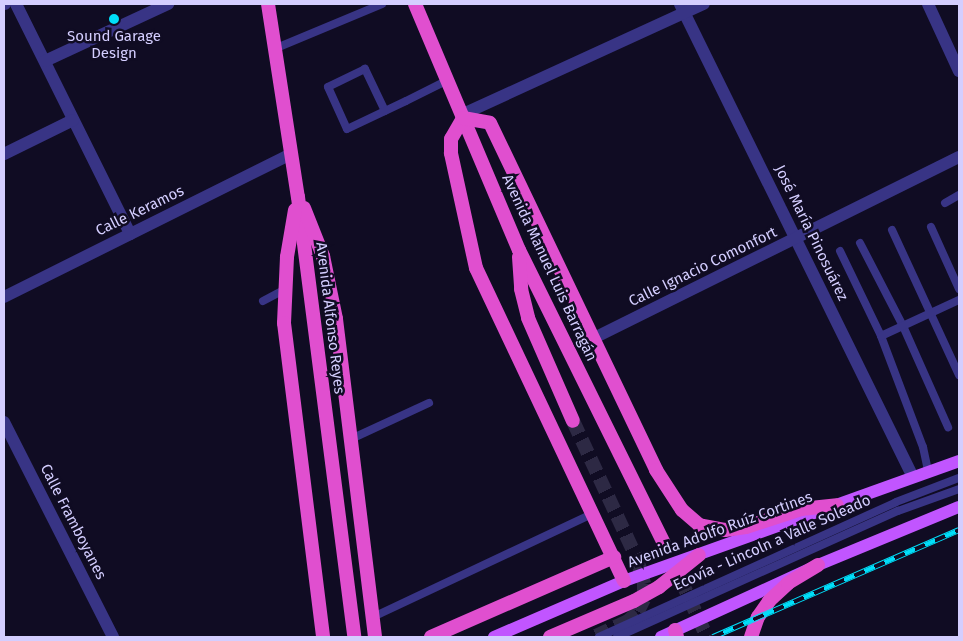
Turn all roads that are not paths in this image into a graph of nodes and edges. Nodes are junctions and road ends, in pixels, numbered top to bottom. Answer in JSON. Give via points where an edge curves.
{"nodes":[{"id":1,"x":16,"y":4,"type":"edge"},
{"id":2,"x":168,"y":4,"type":"edge"},
{"id":3,"x":268,"y":4,"type":"edge"},
{"id":4,"x":382,"y":4,"type":"edge"},
{"id":5,"x":415,"y":4,"type":"edge"},
{"id":6,"x":704,"y":4,"type":"edge"},
{"id":7,"x":928,"y":4,"type":"edge"},
{"id":8,"x":682,"y":8,"type":"edge"},
{"id":9,"x":274,"y":48,"type":"junction"},
{"id":10,"x":45,"y":62,"type":"junction"},
{"id":11,"x":959,"y":71,"type":"edge"},
{"id":12,"x":446,"y":81,"type":"junction"},
{"id":13,"x":385,"y":111,"type":"junction"},
{"id":14,"x":462,"y":116,"type":"junction"},
{"id":15,"x":73,"y":120,"type":"junction"},
{"id":16,"x":4,"y":154,"type":"edge"},
{"id":17,"x":291,"y":154,"type":"junction"},
{"id":18,"x":959,"y":158,"type":"edge"},
{"id":19,"x":959,"y":195,"type":"edge"},
{"id":20,"x":298,"y":196,"type":"junction"},
{"id":21,"x":945,"y":203,"type":"dead end"},
{"id":22,"x":931,"y":227,"type":"dead end"},
{"id":23,"x":892,"y":230,"type":"dead end"},
{"id":24,"x":130,"y":234,"type":"junction"},
{"id":25,"x":796,"y":241,"type":"junction"},
{"id":26,"x":860,"y":243,"type":"dead end"},
{"id":27,"x":519,"y":250,"type":"junction"},
{"id":28,"x":840,"y":251,"type":"dead end"},
{"id":29,"x":284,"y":290,"type":"junction"},
{"id":30,"x":959,"y":290,"type":"edge"},
{"id":31,"x":4,"y":297,"type":"edge"},
{"id":32,"x":959,"y":300,"type":"edge"},
{"id":33,"x":263,"y":301,"type":"dead end"},
{"id":34,"x":932,"y":313,"type":"junction"},
{"id":35,"x":903,"y":326,"type":"junction"},
{"id":36,"x":881,"y":336,"type":"junction"},
{"id":37,"x":594,"y":338,"type":"junction"},
{"id":38,"x":959,"y":375,"type":"edge"},
{"id":39,"x":429,"y":403,"type":"dead end"},
{"id":40,"x":573,"y":421,"type":"tunnel mouth"},
{"id":41,"x":4,"y":422,"type":"edge"},
{"id":42,"x":948,"y":427,"type":"dead end"},
{"id":43,"x":351,"y":439,"type":"junction"},
{"id":44,"x":959,"y":460,"type":"edge"},
{"id":45,"x":928,"y":471,"type":"junction"},
{"id":46,"x":913,"y":477,"type":"junction"},
{"id":47,"x":959,"y":478,"type":"edge"},
{"id":48,"x":959,"y":489,"type":"edge"},
{"id":49,"x":837,"y":505,"type":"junction"},
{"id":50,"x":959,"y":507,"type":"edge"},
{"id":51,"x":594,"y":513,"type":"junction"},
{"id":52,"x":663,"y":541,"type":"tunnel mouth"},
{"id":53,"x":699,"y":555,"type":"junction"},
{"id":54,"x":614,"y":557,"type":"junction"},
{"id":55,"x":818,"y":565,"type":"junction"},
{"id":56,"x":624,"y":581,"type":"junction"},
{"id":57,"x":373,"y":617,"type":"junction"},
{"id":58,"x":676,"y":634,"type":"edge"},
{"id":59,"x":113,"y":637,"type":"edge"},
{"id":60,"x":323,"y":637,"type":"edge"},
{"id":61,"x":354,"y":637,"type":"edge"},
{"id":62,"x":375,"y":637,"type":"edge"},
{"id":63,"x":431,"y":637,"type":"edge"},
{"id":64,"x":494,"y":637,"type":"edge"},
{"id":65,"x":550,"y":637,"type":"edge"},
{"id":66,"x":599,"y":637,"type":"edge"},
{"id":67,"x":617,"y":637,"type":"edge"},
{"id":68,"x":661,"y":637,"type":"edge"},
{"id":69,"x":751,"y":637,"type":"edge"}],
"edges":[{"from":1,"to":10,"type":"street"},
{"from":2,"to":10,"type":"street"},
{"from":3,"to":9,"type":"highway","name":"Avenida Alfonso Reyes"},
{"from":4,"to":9,"type":"lane"},
{"from":5,"to":12,"type":"highway","name":"Avenida Manuel Luis Barragán"},
{"from":6,"to":8,"type":"street"},
{"from":7,"to":11,"type":"street"},
{"from":8,"to":14,"type":"street"},
{"from":8,"to":25,"type":"street","name":"José María Pinosuárez"},
{"from":9,"to":17,"type":"highway","name":"Avenida Alfonso Reyes"},
{"from":10,"to":15,"type":"street"},
{"from":12,"to":13,"type":"lane"},
{"from":12,"to":14,"type":"highway","name":"Avenida Manuel Luis Barragán"},
{"from":13,"to":13,"type":"lane","via":[[365,69],[328,87],[347,129]]},
{"from":14,"to":27,"type":"highway","name":"Avenida Manuel Luis Barragán"},
{"from":14,"to":37,"type":"highway","via":[[490,123]]},
{"from":14,"to":51,"type":"highway","via":[[452,139],[451,153],[476,268]]},
{"from":15,"to":16,"type":"street"},
{"from":15,"to":24,"type":"street"},
{"from":17,"to":20,"type":"highway","name":"Avenida Alfonso Reyes"},
{"from":17,"to":24,"type":"street","name":"Calle Keramos"},
{"from":18,"to":25,"type":"street","name":"Calle Ignacio Comonfort"},
{"from":19,"to":21,"type":"lane"},
{"from":20,"to":29,"type":"highway"},
{"from":20,"to":43,"type":"highway","via":[[314,231],[330,282]]},
{"from":20,"to":61,"type":"highway","name":"Avenida Alfonso Reyes"},
{"from":22,"to":30,"type":"lane"},
{"from":23,"to":34,"type":"lane"},
{"from":24,"to":31,"type":"street","name":"Calle Keramos"},
{"from":25,"to":37,"type":"street","name":"Calle Ignacio Comonfort"},
{"from":25,"to":46,"type":"street","name":"José María Pinosuárez"},
{"from":26,"to":35,"type":"lane"},
{"from":27,"to":40,"type":"highway","via":[[520,289],[528,318]]},
{"from":27,"to":52,"type":"highway","name":"Avenida Manuel Luis Barragán"},
{"from":28,"to":36,"type":"lane"},
{"from":29,"to":33,"type":"lane"},
{"from":29,"to":60,"type":"highway","via":[[292,405]]},
{"from":32,"to":34,"type":"lane"},
{"from":34,"to":35,"type":"lane"},
{"from":34,"to":38,"type":"lane"},
{"from":35,"to":36,"type":"lane"},
{"from":35,"to":42,"type":"lane"},
{"from":36,"to":45,"type":"lane","via":[[923,447]]},
{"from":37,"to":49,"type":"highway","via":[[664,486],[675,503],[699,525],[725,530],[739,528],[801,509]]},
{"from":39,"to":43,"type":"lane"},
{"from":41,"to":59,"type":"street","name":"Calle Framboyanes"},
{"from":43,"to":57,"type":"highway"},
{"from":44,"to":45,"type":"main road","name":"Avenida Adolfo Ruíz Cortines"},
{"from":45,"to":46,"type":"main road","name":"Avenida Adolfo Ruíz Cortines"},
{"from":46,"to":49,"type":"main road","name":"Avenida Adolfo Ruíz Cortines"},
{"from":47,"to":66,"type":"lane","name":"Ecovía - Lincoln a Valle Soleado","bridge":true,"via":[[896,502]]},
{"from":48,"to":67,"type":"lane","bridge":true,"via":[[898,511]]},
{"from":49,"to":53,"type":"main road","name":"Avenida Adolfo Ruíz Cortines"},
{"from":50,"to":55,"type":"main road"},
{"from":51,"to":54,"type":"highway"},
{"from":51,"to":57,"type":"lane"},
{"from":53,"to":56,"type":"main road","name":"Avenida Adolfo Ruíz Cortines"},
{"from":53,"to":65,"type":"highway","via":[[659,587],[634,601]]},
{"from":54,"to":56,"type":"highway"},
{"from":54,"to":63,"type":"highway"},
{"from":55,"to":58,"type":"main road"},
{"from":55,"to":69,"type":"highway","via":[[788,583],[770,601],[758,618]]},
{"from":56,"to":64,"type":"main road","name":"Avenida Adolfo Ruíz Cortines"},
{"from":57,"to":62,"type":"highway"},
{"from":58,"to":68,"type":"main road"}]}
